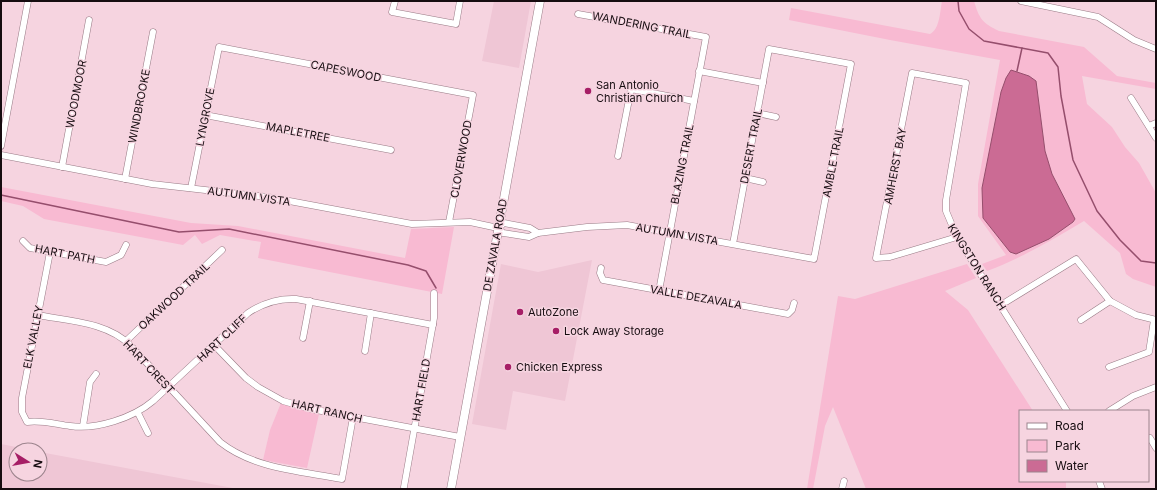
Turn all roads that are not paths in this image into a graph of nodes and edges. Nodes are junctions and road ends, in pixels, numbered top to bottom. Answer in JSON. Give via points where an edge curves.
{"nodes":[{"id":1,"x":28,"y":1,"type":"edge"},
{"id":2,"x":395,"y":1,"type":"edge"},
{"id":3,"x":460,"y":1,"type":"edge"},
{"id":4,"x":540,"y":1,"type":"edge"},
{"id":5,"x":1021,"y":1,"type":"edge"},
{"id":6,"x":578,"y":14,"type":"dead end"},
{"id":7,"x":89,"y":20,"type":"dead end"},
{"id":8,"x":153,"y":32,"type":"dead end"},
{"id":9,"x":706,"y":37,"type":"joint"},
{"id":10,"x":219,"y":47,"type":"joint"},
{"id":11,"x":1156,"y":49,"type":"edge"},
{"id":12,"x":851,"y":64,"type":"joint"},
{"id":13,"x":699,"y":71,"type":"junction"},
{"id":14,"x":763,"y":83,"type":"junction"},
{"id":15,"x":966,"y":83,"type":"joint"},
{"id":16,"x":472,"y":95,"type":"joint"},
{"id":17,"x":1131,"y":98,"type":"dead end"},
{"id":18,"x":694,"y":100,"type":"junction"},
{"id":19,"x":757,"y":113,"type":"junction"},
{"id":20,"x":205,"y":115,"type":"junction"},
{"id":21,"x":776,"y":116,"type":"dead end"},
{"id":22,"x":1156,"y":122,"type":"edge"},
{"id":23,"x":1149,"y":126,"type":"junction"},
{"id":24,"x":1156,"y":138,"type":"edge"},
{"id":25,"x":1,"y":146,"type":"edge"},
{"id":26,"x":391,"y":150,"type":"dead end"},
{"id":27,"x":1,"y":155,"type":"edge"},
{"id":28,"x":618,"y":156,"type":"dead end"},
{"id":29,"x":62,"y":167,"type":"junction"},
{"id":30,"x":745,"y":178,"type":"junction"},
{"id":31,"x":125,"y":179,"type":"junction"},
{"id":32,"x":763,"y":182,"type":"dead end"},
{"id":33,"x":191,"y":188,"type":"junction"},
{"id":34,"x":449,"y":222,"type":"junction"},
{"id":35,"x":498,"y":228,"type":"junction"},
{"id":36,"x":669,"y":232,"type":"junction"},
{"id":37,"x":538,"y":233,"type":"junction"},
{"id":38,"x":957,"y":237,"type":"junction"},
{"id":39,"x":23,"y":241,"type":"dead end"},
{"id":40,"x":733,"y":244,"type":"junction"},
{"id":41,"x":126,"y":245,"type":"dead end"},
{"id":42,"x":222,"y":250,"type":"dead end"},
{"id":43,"x":50,"y":252,"type":"junction"},
{"id":44,"x":814,"y":259,"type":"joint"},
{"id":45,"x":601,"y":268,"type":"dead end"},
{"id":46,"x":659,"y":291,"type":"junction"},
{"id":47,"x":434,"y":293,"type":"dead end"},
{"id":48,"x":310,"y":301,"type":"junction"},
{"id":49,"x":1110,"y":301,"type":"junction"},
{"id":50,"x":794,"y":303,"type":"dead end"},
{"id":51,"x":1001,"y":305,"type":"junction"},
{"id":52,"x":371,"y":313,"type":"junction"},
{"id":53,"x":37,"y":315,"type":"junction"},
{"id":54,"x":1081,"y":320,"type":"dead end"},
{"id":55,"x":1155,"y":320,"type":"edge"},
{"id":56,"x":433,"y":325,"type":"junction"},
{"id":57,"x":303,"y":338,"type":"dead end"},
{"id":58,"x":126,"y":341,"type":"junction"},
{"id":59,"x":214,"y":345,"type":"junction"},
{"id":60,"x":364,"y":351,"type":"dead end"},
{"id":61,"x":1109,"y":367,"type":"dead end"},
{"id":62,"x":96,"y":374,"type":"dead end"},
{"id":63,"x":169,"y":387,"type":"junction"},
{"id":64,"x":1156,"y":387,"type":"edge"},
{"id":65,"x":1066,"y":410,"type":"edge"},
{"id":66,"x":1111,"y":410,"type":"edge"},
{"id":67,"x":138,"y":413,"type":"junction"},
{"id":68,"x":353,"y":417,"type":"junction"},
{"id":69,"x":27,"y":422,"type":"joint"},
{"id":70,"x":83,"y":426,"type":"junction"},
{"id":71,"x":414,"y":429,"type":"junction"},
{"id":72,"x":148,"y":433,"type":"dead end"},
{"id":73,"x":460,"y":437,"type":"junction"},
{"id":74,"x":1150,"y":438,"type":"dead end"},
{"id":75,"x":1156,"y":448,"type":"edge"},
{"id":76,"x":844,"y":481,"type":"dead end"},
{"id":77,"x":404,"y":487,"type":"dead end"},
{"id":78,"x":451,"y":489,"type":"edge"},
{"id":79,"x":842,"y":489,"type":"edge"}],
"edges":[{"from":1,"to":25,"type":"street"},
{"from":2,"to":3,"type":"street","via":[[392,12],[456,24]]},
{"from":4,"to":35,"type":"main road","name":"DE ZAVALA ROAD"},
{"from":5,"to":11,"type":"street","via":[[1098,17],[1134,40]]},
{"from":6,"to":9,"type":"street","name":"WANDERING TRAIL"},
{"from":7,"to":29,"type":"street","name":"WOODMOOR"},
{"from":8,"to":31,"type":"street","name":"WINDBROOKE"},
{"from":9,"to":13,"type":"street","name":"BLAZING TRAIL"},
{"from":10,"to":16,"type":"street","name":"CAPESWOOD"},
{"from":10,"to":20,"type":"street","name":"LYNGROVE"},
{"from":12,"to":14,"type":"street","name":"DESERT TRAIL","via":[[769,49]]},
{"from":12,"to":44,"type":"street","name":"AMBLE TRAIL"},
{"from":13,"to":14,"type":"street"},
{"from":13,"to":18,"type":"street","name":"BLAZING TRAIL"},
{"from":14,"to":19,"type":"street","name":"DESERT TRAIL"},
{"from":15,"to":38,"type":"street","name":"KINGSTON RANCH","via":[[946,200],[946,212]]},
{"from":15,"to":38,"type":"street","name":"AMHERST BAY","via":[[912,73],[876,258],[890,257]]},
{"from":16,"to":34,"type":"street","name":"CLOVERWOOD"},
{"from":17,"to":23,"type":"street"},
{"from":18,"to":28,"type":"street","via":[[630,89]]},
{"from":18,"to":36,"type":"street","name":"BLAZING TRAIL"},
{"from":19,"to":21,"type":"street"},
{"from":19,"to":30,"type":"street","name":"DESERT TRAIL"},
{"from":20,"to":26,"type":"street","name":"MAPLETREE"},
{"from":20,"to":33,"type":"street","name":"LYNGROVE"},
{"from":22,"to":23,"type":"street"},
{"from":23,"to":24,"type":"street"},
{"from":27,"to":29,"type":"street","name":"AUTUMN VISTA"},
{"from":29,"to":31,"type":"street","name":"AUTUMN VISTA"},
{"from":30,"to":32,"type":"street"},
{"from":30,"to":40,"type":"street","name":"DESERT TRAIL"},
{"from":31,"to":33,"type":"street","name":"AUTUMN VISTA"},
{"from":33,"to":34,"type":"street","name":"AUTUMN VISTA","via":[[268,197],[412,224]]},
{"from":34,"to":35,"type":"street","name":"AUTUMN VISTA","via":[[470,222]]},
{"from":35,"to":37,"type":"street","name":"AUTUMN VISTA","via":[[503,233],[529,237]]},
{"from":35,"to":37,"type":"street","name":"AUTUMN VISTA","via":[[504,223],[530,228]]},
{"from":35,"to":73,"type":"main road","name":"DE ZAVALA ROAD"},
{"from":36,"to":37,"type":"street","name":"AUTUMN VISTA","via":[[616,224]]},
{"from":36,"to":40,"type":"street","name":"AUTUMN VISTA"},
{"from":36,"to":46,"type":"street","name":"BLAZING TRAIL"},
{"from":38,"to":51,"type":"street","name":"KINGSTON RANCH"},
{"from":39,"to":43,"type":"street","name":"HART PATH","via":[[30,248]]},
{"from":40,"to":44,"type":"street","name":"AUTUMN VISTA"},
{"from":41,"to":43,"type":"street","name":"HART PATH","via":[[121,255],[106,262]]},
{"from":42,"to":58,"type":"street","name":"OAKWOOD TRAIL"},
{"from":43,"to":53,"type":"street","name":"ELK VALLEY"},
{"from":45,"to":46,"type":"street","name":"VALLE DEZAVALA","via":[[603,280]]},
{"from":46,"to":50,"type":"street","name":"VALLE DEZAVALA","via":[[788,314]]},
{"from":47,"to":56,"type":"street","name":"HART FIELD"},
{"from":48,"to":52,"type":"street","name":"HART CLIFF"},
{"from":48,"to":57,"type":"street"},
{"from":48,"to":59,"type":"street","name":"HART CLIFF","via":[[282,299],[261,305]]},
{"from":49,"to":51,"type":"street","via":[[1076,259]]},
{"from":49,"to":54,"type":"street"},
{"from":49,"to":55,"type":"street","via":[[1136,315]]},
{"from":51,"to":65,"type":"street","name":"KINGSTON RANCH"},
{"from":52,"to":56,"type":"street","name":"HART CLIFF"},
{"from":52,"to":60,"type":"street"},
{"from":53,"to":58,"type":"street","name":"HART CREST","via":[[96,326],[109,330]]},
{"from":53,"to":69,"type":"street","name":"ELK VALLEY","via":[[22,398],[22,412]]},
{"from":55,"to":61,"type":"street","via":[[1149,352]]},
{"from":56,"to":71,"type":"street","name":"HART FIELD"},
{"from":58,"to":63,"type":"street","name":"HART CREST"},
{"from":59,"to":63,"type":"street","name":"HART CLIFF"},
{"from":59,"to":68,"type":"street","name":"HART RANCH","via":[[246,378],[270,395],[297,406]]},
{"from":62,"to":70,"type":"street","via":[[90,382]]},
{"from":63,"to":67,"type":"street","name":"HART CLIFF"},
{"from":63,"to":68,"type":"street","name":"HART CREST","via":[[218,445],[254,462],[342,479]]},
{"from":64,"to":66,"type":"street","via":[[1133,396]]},
{"from":67,"to":70,"type":"street","name":"HART CLIFF","via":[[112,422]]},
{"from":67,"to":72,"type":"street"},
{"from":68,"to":71,"type":"street","name":"HART RANCH"},
{"from":69,"to":70,"type":"street","name":"HART CLIFF"},
{"from":71,"to":73,"type":"street","name":"HART RANCH"},
{"from":71,"to":77,"type":"street","name":"HART FIELD"},
{"from":73,"to":78,"type":"main road","name":"DE ZAVALA ROAD"},
{"from":74,"to":75,"type":"street"},
{"from":76,"to":79,"type":"street"}]}
